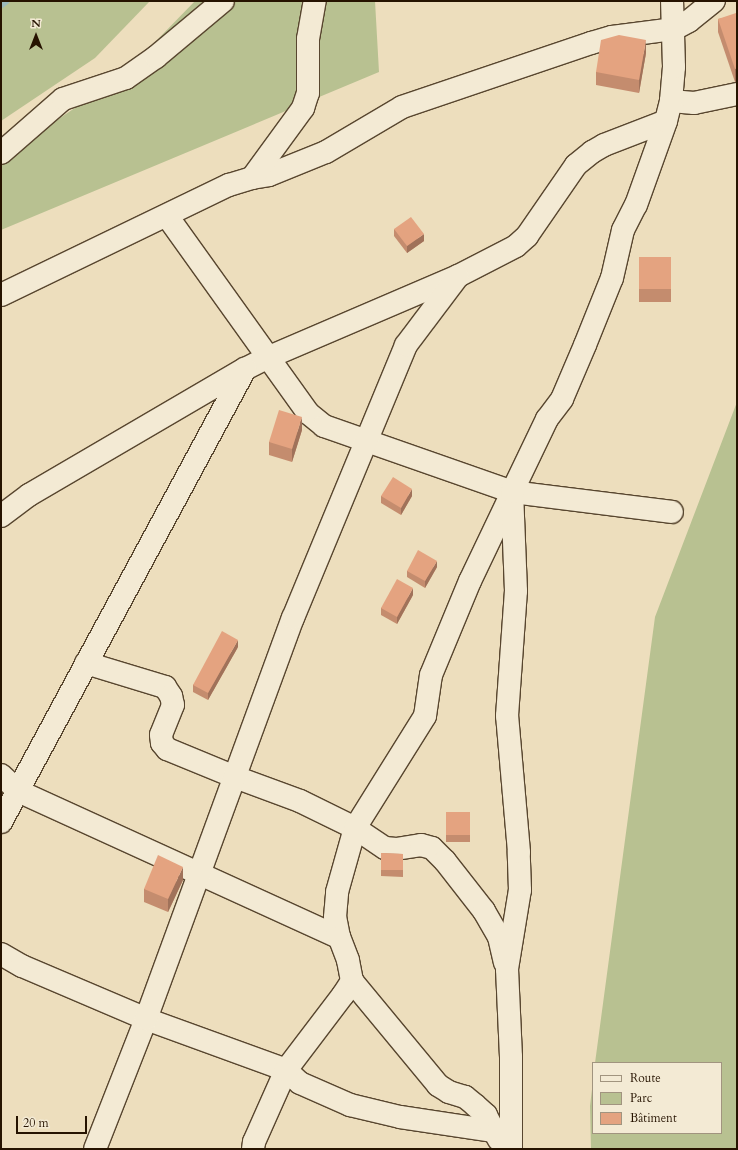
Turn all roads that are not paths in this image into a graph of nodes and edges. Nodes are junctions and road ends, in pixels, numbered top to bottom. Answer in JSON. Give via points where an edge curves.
{"nodes":[{"id":1,"x":223,"y":1,"type":"edge"},
{"id":2,"x":315,"y":1,"type":"edge"},
{"id":3,"x":672,"y":1,"type":"edge"},
{"id":4,"x":714,"y":1,"type":"edge"},
{"id":5,"x":674,"y":29,"type":"junction"},
{"id":6,"x":737,"y":94,"type":"edge"},
{"id":7,"x":669,"y":111,"type":"junction"},
{"id":8,"x":1,"y":153,"type":"edge"},
{"id":9,"x":252,"y":178,"type":"junction"},
{"id":10,"x":166,"y":216,"type":"junction"},
{"id":11,"x":458,"y":276,"type":"junction"},
{"id":12,"x":1,"y":295,"type":"edge"},
{"id":13,"x":269,"y":357,"type":"junction"},
{"id":14,"x":245,"y":369,"type":"junction"},
{"id":15,"x":366,"y":440,"type":"junction"},
{"id":16,"x":512,"y":492,"type":"junction"},
{"id":17,"x":672,"y":512,"type":"dead end"},
{"id":18,"x":1,"y":516,"type":"edge"},
{"id":19,"x":86,"y":663,"type":"junction"},
{"id":20,"x":1,"y":775,"type":"edge"},
{"id":21,"x":235,"y":778,"type":"junction"},
{"id":22,"x":18,"y":791,"type":"junction"},
{"id":23,"x":1,"y":822,"type":"edge"},
{"id":24,"x":355,"y":828,"type":"junction"},
{"id":25,"x":200,"y":873,"type":"junction"},
{"id":26,"x":339,"y":937,"type":"junction"},
{"id":27,"x":1,"y":954,"type":"edge"},
{"id":28,"x":507,"y":969,"type":"junction"},
{"id":29,"x":352,"y":981,"type":"junction"},
{"id":30,"x":146,"y":1019,"type":"junction"},
{"id":31,"x":286,"y":1070,"type":"junction"},
{"id":32,"x":500,"y":1140,"type":"edge"},
{"id":33,"x":96,"y":1149,"type":"edge"},
{"id":34,"x":253,"y":1149,"type":"edge"},
{"id":35,"x":510,"y":1149,"type":"edge"}],
"edges":[{"from":1,"to":8,"type":"street","via":[[156,57],[126,78],[63,99]]},
{"from":2,"to":9,"type":"street","via":[[308,39],[308,93],[303,108]]},
{"from":3,"to":5,"type":"street"},
{"from":4,"to":5,"type":"street","via":[[689,21]]},
{"from":5,"to":7,"type":"street"},
{"from":5,"to":9,"type":"street","via":[[612,37],[591,43],[402,107],[326,152],[276,173]]},
{"from":6,"to":7,"type":"street"},
{"from":7,"to":11,"type":"street","via":[[592,152],[576,165],[527,236],[516,246]]},
{"from":7,"to":16,"type":"street","via":[[636,205],[623,230],[612,278],[585,345],[562,399],[547,420]]},
{"from":9,"to":10,"type":"street","via":[[229,185]]},
{"from":10,"to":12,"type":"street"},
{"from":10,"to":13,"type":"street"},
{"from":11,"to":13,"type":"street"},
{"from":11,"to":15,"type":"street","via":[[406,345]]},
{"from":13,"to":14,"type":"street"},
{"from":13,"to":15,"type":"street","via":[[315,420],[324,426]]},
{"from":14,"to":18,"type":"street","via":[[29,495]]},
{"from":14,"to":19,"type":"street"},
{"from":15,"to":16,"type":"street"},
{"from":15,"to":21,"type":"street","via":[[293,618]]},
{"from":16,"to":17,"type":"street"},
{"from":16,"to":24,"type":"street","via":[[470,581],[431,675],[425,716]]},
{"from":16,"to":28,"type":"street","via":[[516,591],[507,716],[520,890]]},
{"from":19,"to":21,"type":"street","via":[[165,687],[173,705],[161,735],[162,743],[167,749]]},
{"from":19,"to":22,"type":"street"},
{"from":20,"to":22,"type":"street"},
{"from":21,"to":24,"type":"street","via":[[300,801]]},
{"from":21,"to":25,"type":"street"},
{"from":22,"to":23,"type":"street"},
{"from":22,"to":25,"type":"street"},
{"from":24,"to":26,"type":"street","via":[[337,892],[335,918]]},
{"from":24,"to":28,"type":"street","via":[[385,848],[421,845],[432,848],[484,911],[500,938]]},
{"from":25,"to":26,"type":"street"},
{"from":25,"to":30,"type":"street"},
{"from":26,"to":29,"type":"street","via":[[348,960]]},
{"from":27,"to":30,"type":"street","via":[[22,966]]},
{"from":28,"to":35,"type":"street","via":[[511,1057]]},
{"from":29,"to":31,"type":"street"},
{"from":29,"to":32,"type":"street","via":[[438,1084],[475,1104],[486,1116]]},
{"from":30,"to":31,"type":"street"},
{"from":30,"to":33,"type":"street"},
{"from":31,"to":32,"type":"street","via":[[300,1083],[350,1104]]},
{"from":31,"to":34,"type":"street"}]}
